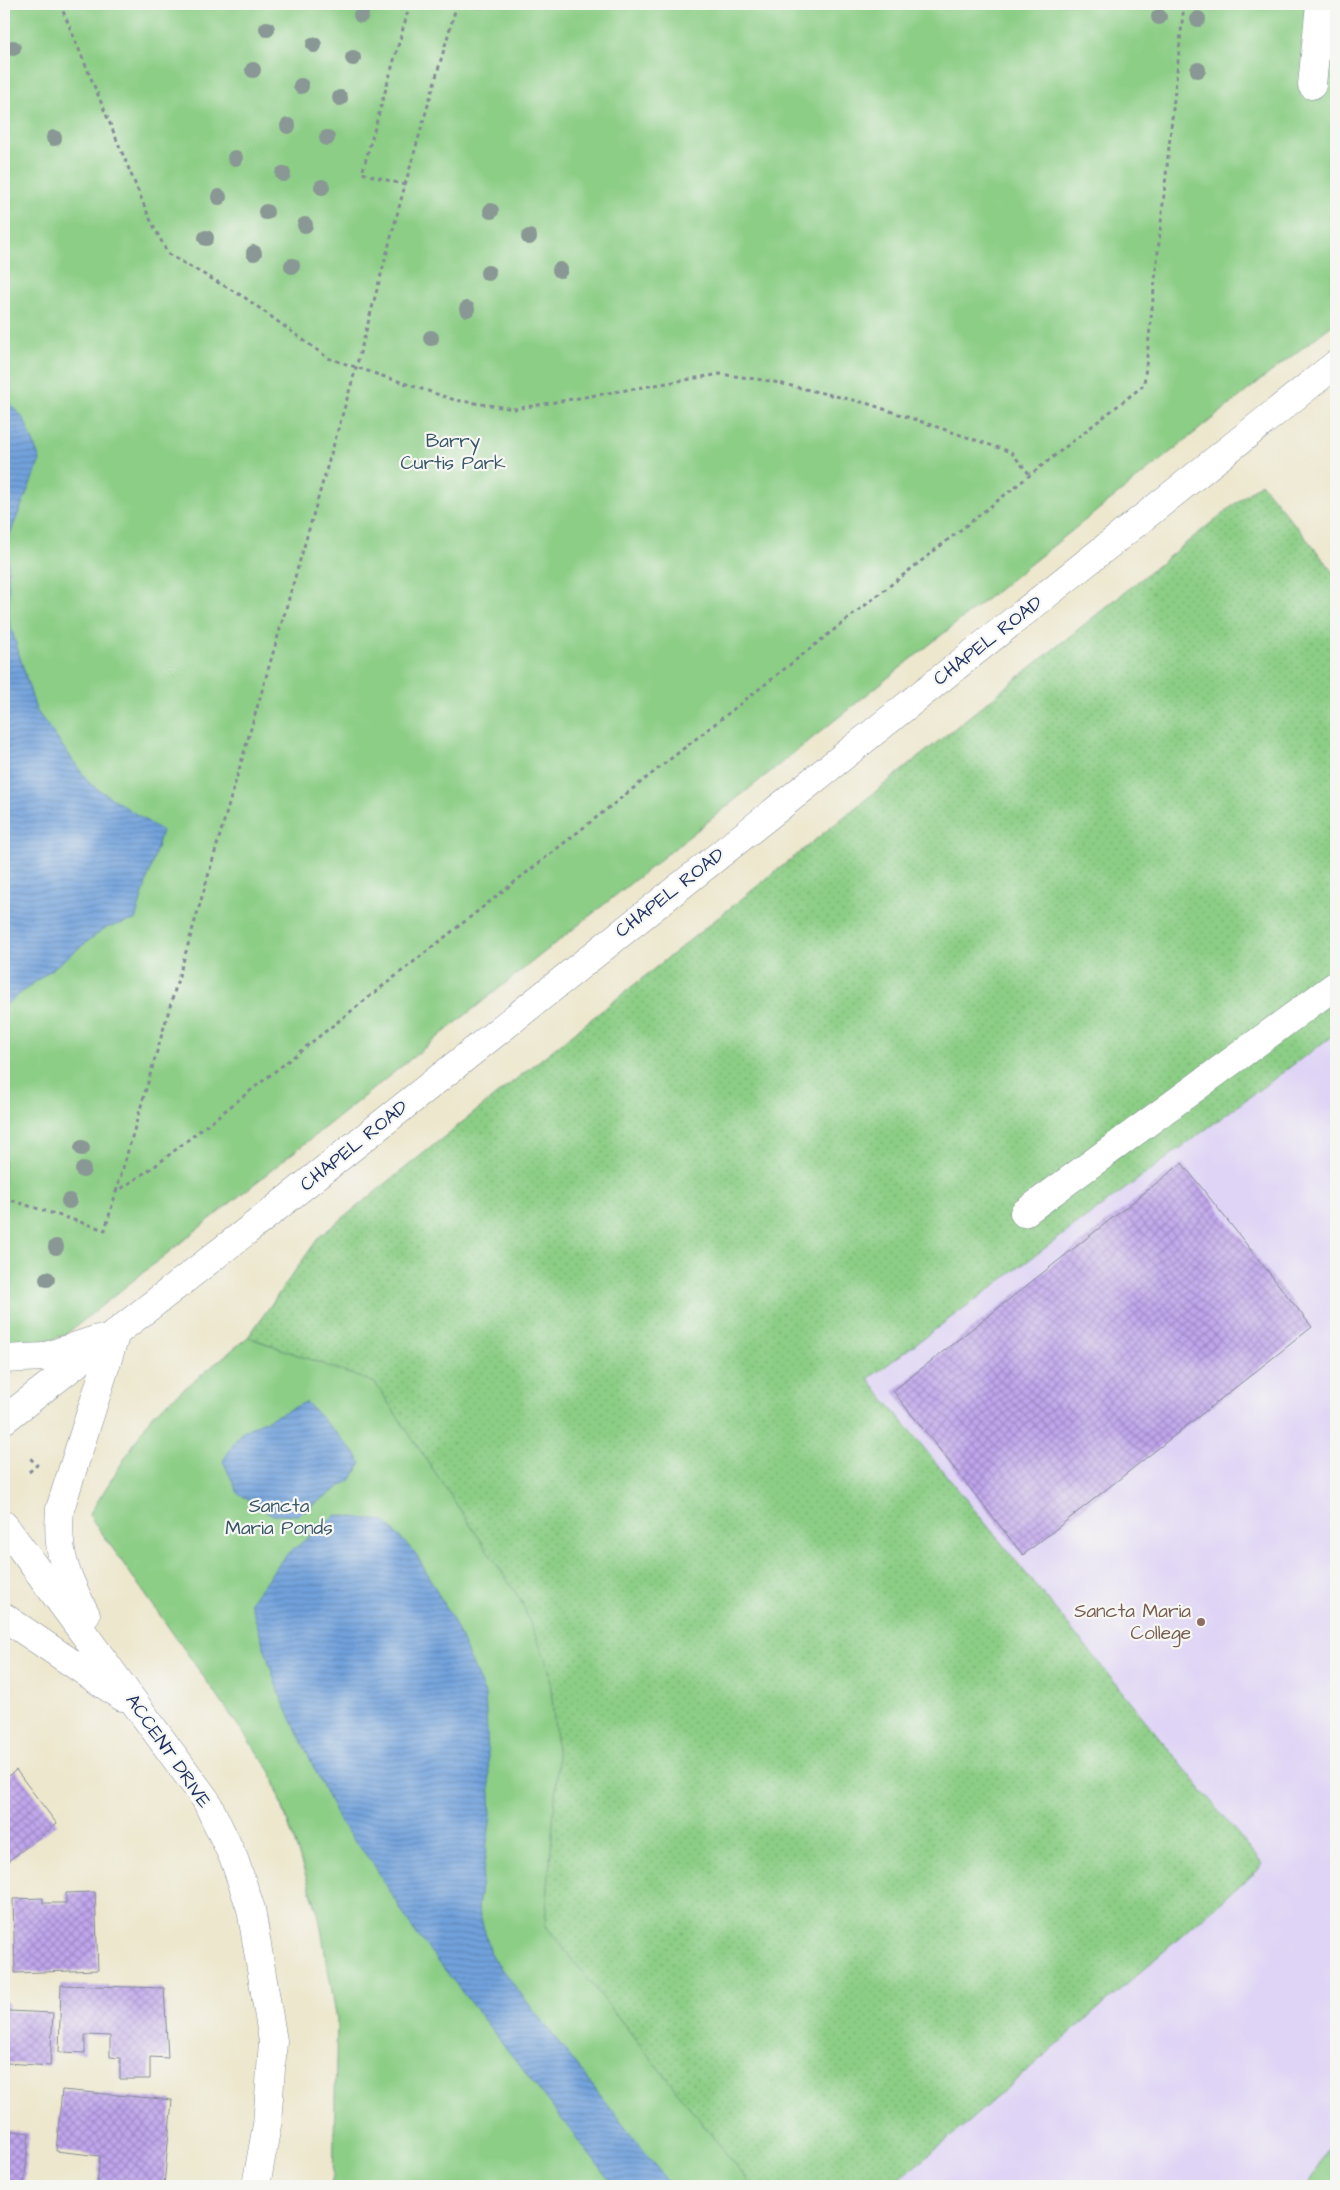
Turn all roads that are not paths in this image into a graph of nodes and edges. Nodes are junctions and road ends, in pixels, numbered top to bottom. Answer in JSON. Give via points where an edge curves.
{"nodes":[{"id":1,"x":1320,"y":4,"type":"edge"},
{"id":2,"x":1312,"y":85,"type":"dead end"},
{"id":3,"x":1336,"y":364,"type":"edge"},
{"id":4,"x":1336,"y":986,"type":"edge"},
{"id":5,"x":1024,"y":1213,"type":"dead end"},
{"id":6,"x":116,"y":1333,"type":"junction"},
{"id":7,"x":4,"y":1359,"type":"edge"},
{"id":8,"x":4,"y":1420,"type":"edge"},
{"id":9,"x":4,"y":1525,"type":"edge"},
{"id":10,"x":4,"y":1617,"type":"edge"},
{"id":11,"x":139,"y":1710,"type":"junction"},
{"id":12,"x":256,"y":2186,"type":"edge"}],
"edges":[{"from":1,"to":2,"type":"main road"},
{"from":3,"to":6,"type":"main road","name":"CHAPEL ROAD"},
{"from":4,"to":5,"type":"main road"},
{"from":6,"to":7,"type":"main road","via":[[43,1357]]},
{"from":6,"to":8,"type":"main road","name":"CHAPEL ROAD"},
{"from":6,"to":11,"type":"main road","via":[[60,1509],[58,1536],[64,1571]]},
{"from":9,"to":11,"type":"main road","name":"ACCENT DRIVE"},
{"from":10,"to":11,"type":"main road"},
{"from":11,"to":12,"type":"main road","name":"ACCENT DRIVE","via":[[206,1800],[234,1859],[251,1909],[274,2041],[267,2125]]}]}
